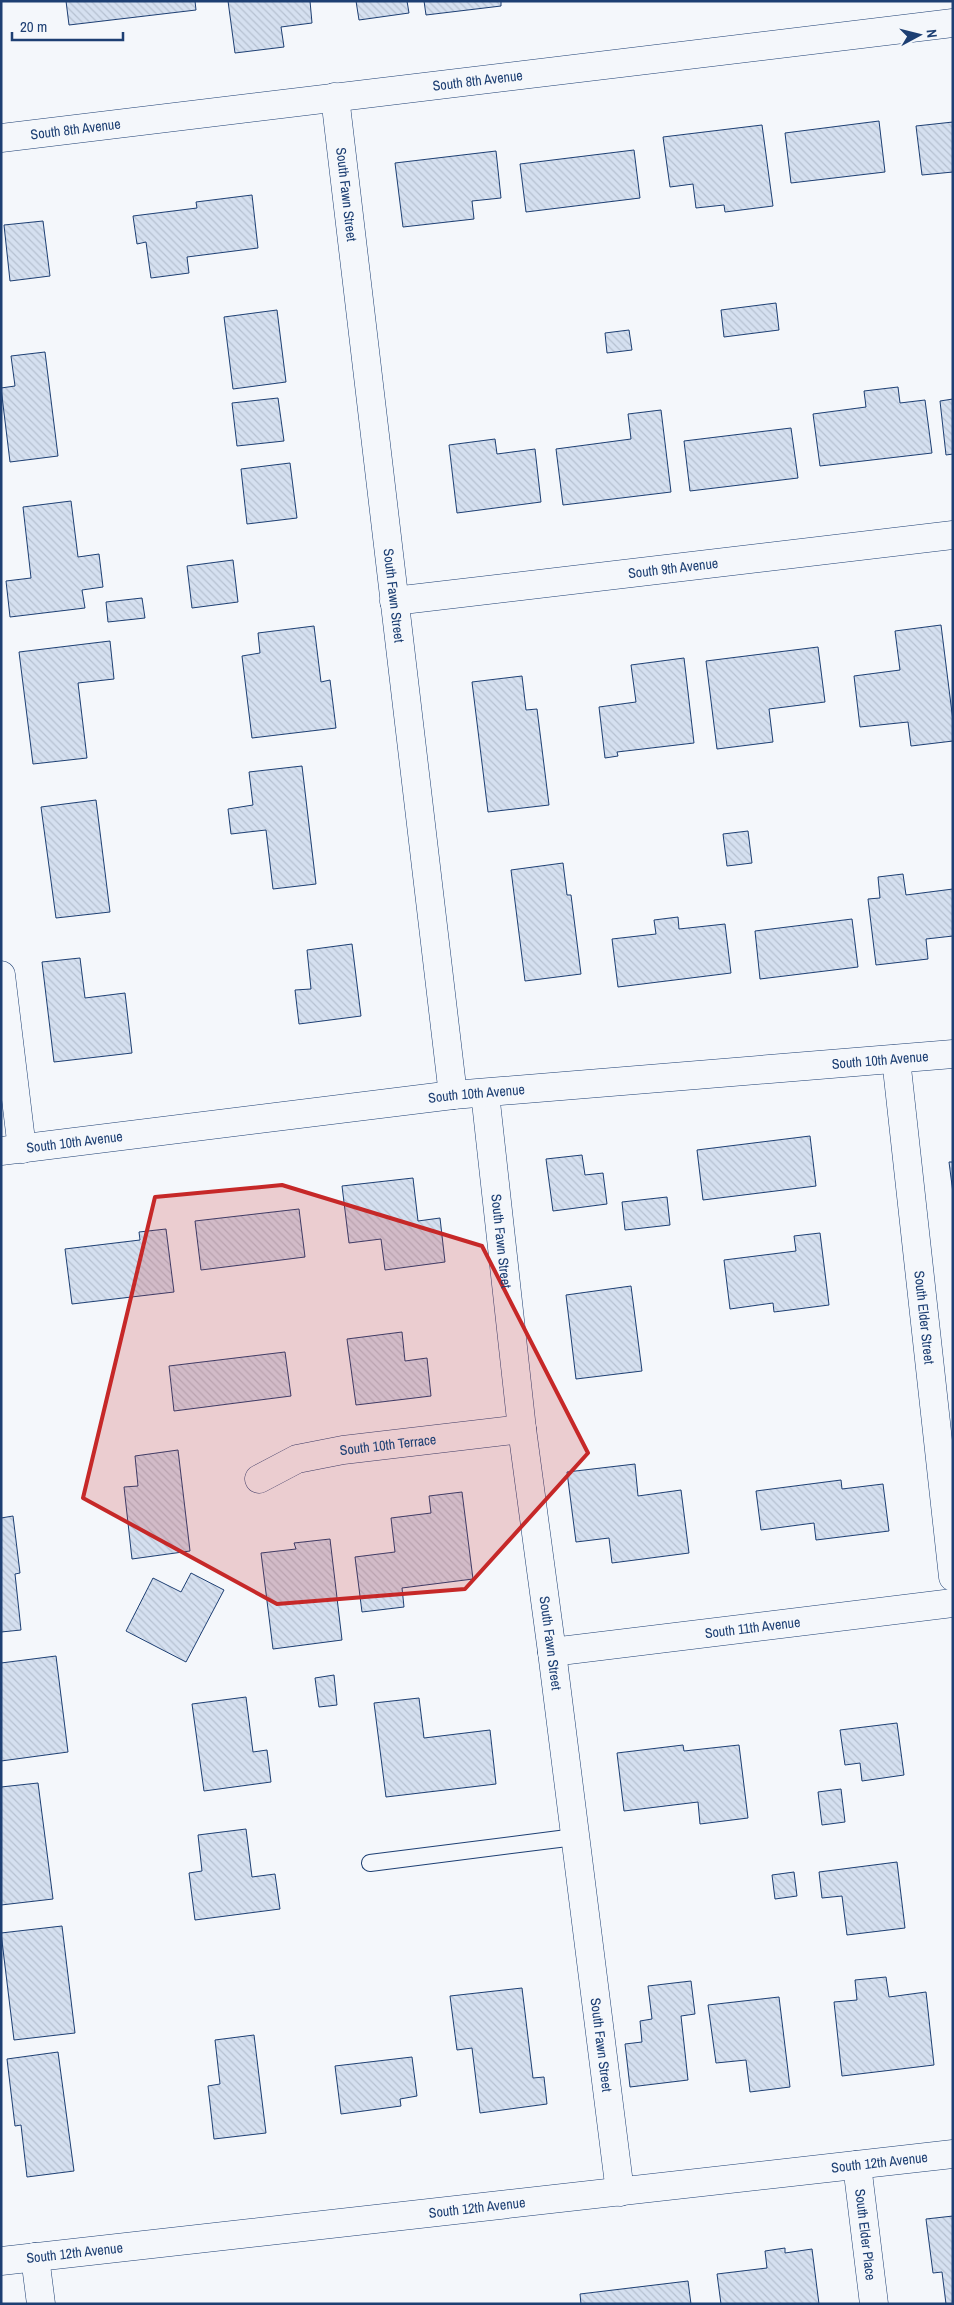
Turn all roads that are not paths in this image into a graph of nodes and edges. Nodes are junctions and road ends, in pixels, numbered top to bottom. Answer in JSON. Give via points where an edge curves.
{"nodes":[{"id":1,"x":953,"y":23,"type":"edge"},
{"id":2,"x":335,"y":97,"type":"junction"},
{"id":3,"x":1,"y":138,"type":"edge"},
{"id":4,"x":953,"y":535,"type":"edge"},
{"id":5,"x":394,"y":601,"type":"junction"},
{"id":6,"x":1,"y":975,"type":"edge"},
{"id":7,"x":953,"y":1054,"type":"edge"},
{"id":8,"x":896,"y":1059,"type":"junction"},
{"id":9,"x":485,"y":1093,"type":"junction"},
{"id":10,"x":453,"y":1095,"type":"junction"},
{"id":11,"x":12,"y":1150,"type":"edge"},
{"id":12,"x":522,"y":1429,"type":"junction"},
{"id":13,"x":259,"y":1480,"type":"dead end"},
{"id":14,"x":953,"y":1577,"type":"edge"},
{"id":15,"x":953,"y":1603,"type":"edge"},
{"id":16,"x":552,"y":1652,"type":"junction"},
{"id":17,"x":576,"y":1837,"type":"junction"},
{"id":18,"x":370,"y":1863,"type":"dead end"},
{"id":19,"x":953,"y":2154,"type":"edge"},
{"id":20,"x":857,"y":2165,"type":"junction"},
{"id":21,"x":620,"y":2192,"type":"junction"},
{"id":22,"x":34,"y":2257,"type":"junction"},
{"id":23,"x":1,"y":2261,"type":"edge"},
{"id":24,"x":41,"y":2304,"type":"edge"},
{"id":25,"x":874,"y":2304,"type":"edge"}],
"edges":[{"from":1,"to":2,"type":"street","name":"South 8th Avenue"},
{"from":2,"to":3,"type":"street","name":"South 8th Avenue"},
{"from":2,"to":5,"type":"street","name":"South Fawn Street"},
{"from":4,"to":5,"type":"street","name":"South 9th Avenue"},
{"from":5,"to":10,"type":"street","name":"South Fawn Street"},
{"from":6,"to":11,"type":"street"},
{"from":7,"to":8,"type":"street","name":"South 10th Avenue"},
{"from":8,"to":9,"type":"street","name":"South 10th Avenue"},
{"from":8,"to":14,"type":"street","name":"South Elder Street"},
{"from":9,"to":10,"type":"street","name":"South 10th Avenue"},
{"from":9,"to":12,"type":"street","name":"South Fawn Street"},
{"from":10,"to":11,"type":"street","name":"South 10th Avenue"},
{"from":12,"to":13,"type":"street","name":"South 10th Terrace","via":[[306,1457]]},
{"from":12,"to":16,"type":"street","name":"South Fawn Street"},
{"from":15,"to":16,"type":"street","name":"South 11th Avenue"},
{"from":16,"to":17,"type":"street","name":"South Fawn Street"},
{"from":17,"to":18,"type":"lane"},
{"from":17,"to":21,"type":"street","name":"South Fawn Street"},
{"from":19,"to":20,"type":"street","name":"South 12th Avenue"},
{"from":20,"to":21,"type":"street","name":"South 12th Avenue"},
{"from":20,"to":25,"type":"street","name":"South Elder Place"},
{"from":21,"to":22,"type":"street","name":"South 12th Avenue"},
{"from":22,"to":23,"type":"street","name":"South 12th Avenue"},
{"from":22,"to":24,"type":"street"}]}
